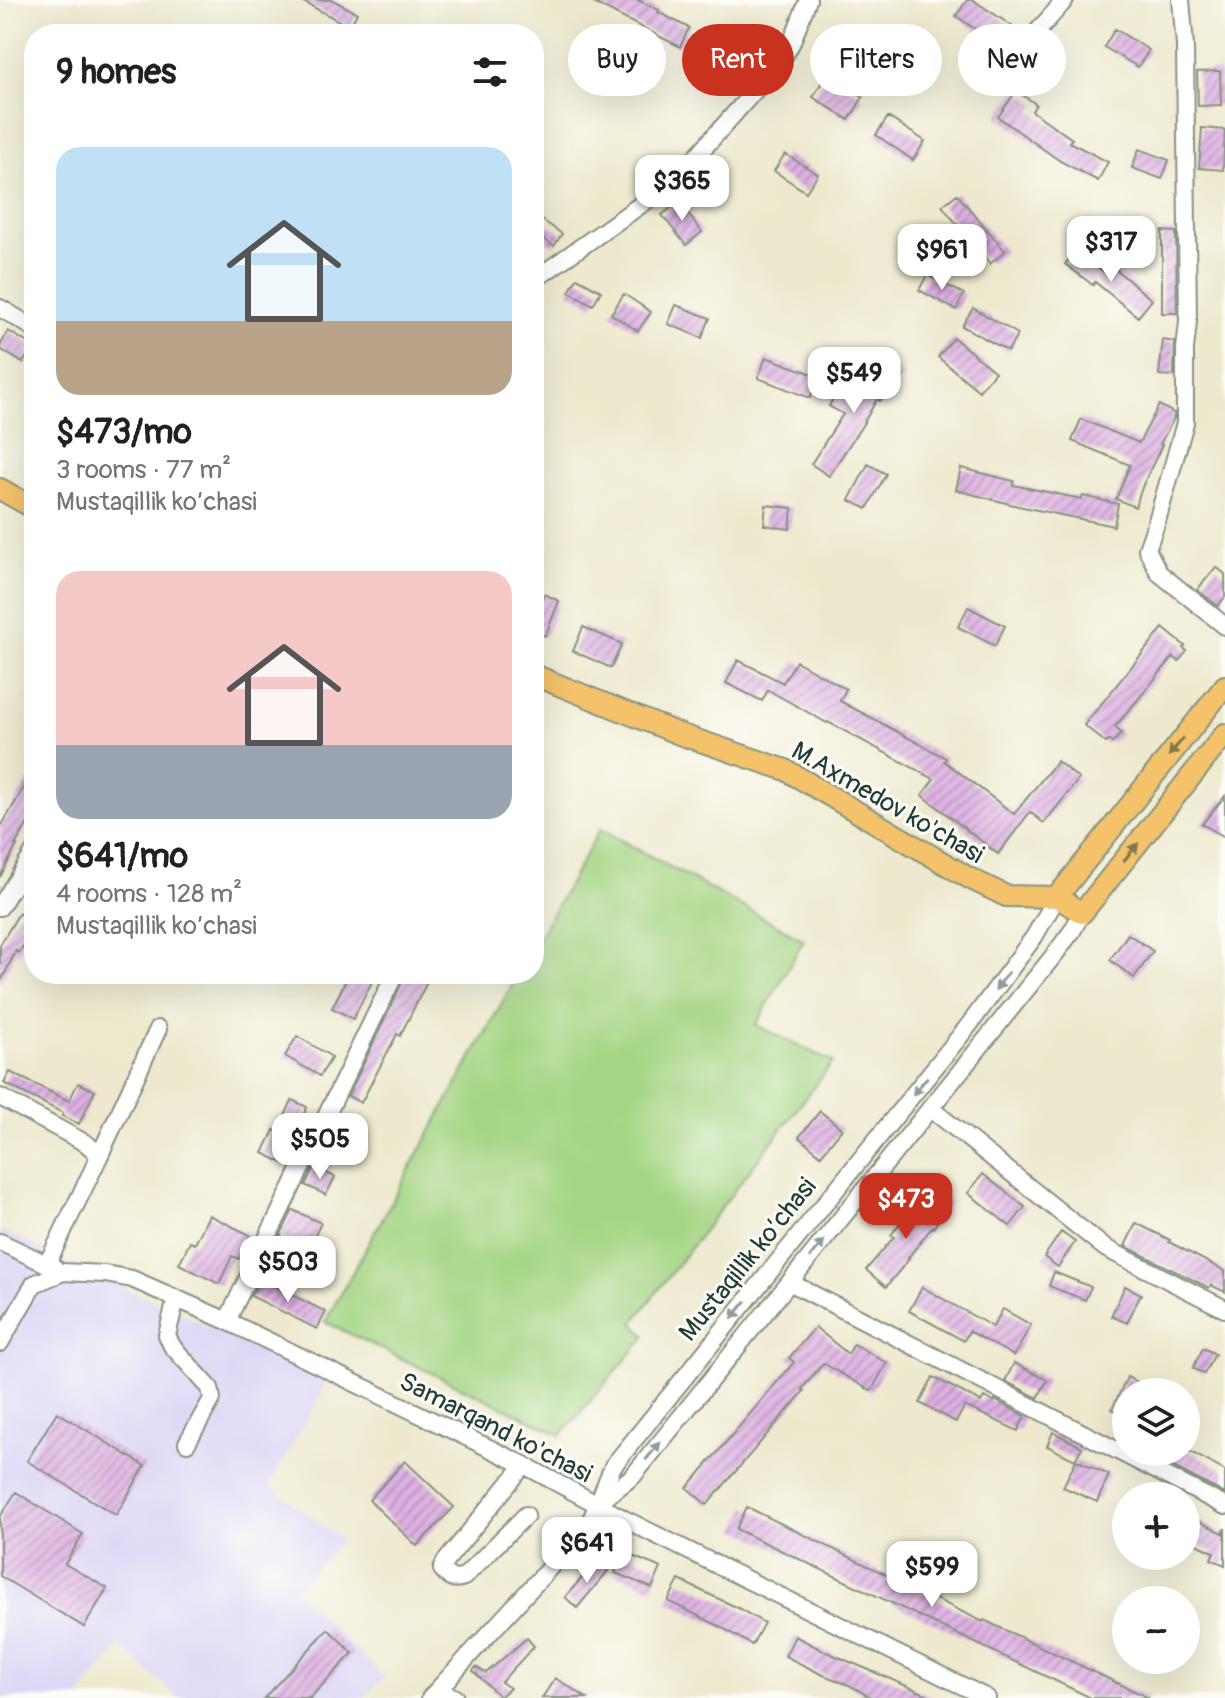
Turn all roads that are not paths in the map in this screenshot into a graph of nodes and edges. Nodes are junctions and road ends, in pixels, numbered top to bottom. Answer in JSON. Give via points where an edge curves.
{"nodes":[{"id":1,"x":808,"y":0,"type":"edge"},
{"id":2,"x":1065,"y":0,"type":"edge"},
{"id":3,"x":1181,"y":0,"type":"edge"},
{"id":4,"x":1044,"y":24,"type":"edge"},
{"id":5,"x":544,"y":273,"type":"edge"},
{"id":6,"x":0,"y":308,"type":"edge"},
{"id":7,"x":24,"y":322,"type":"edge"},
{"id":8,"x":0,"y":489,"type":"edge"},
{"id":9,"x":24,"y":502,"type":"edge"},
{"id":10,"x":1225,"y":626,"type":"edge"},
{"id":11,"x":544,"y":679,"type":"edge"},
{"id":12,"x":1225,"y":686,"type":"edge"},
{"id":13,"x":1225,"y":734,"type":"edge"},
{"id":14,"x":24,"y":868,"type":"edge"},
{"id":15,"x":1057,"y":897,"type":"junction"},
{"id":16,"x":0,"y":907,"type":"edge"},
{"id":17,"x":1082,"y":913,"type":"junction"},
{"id":18,"x":390,"y":984,"type":"edge"},
{"id":19,"x":158,"y":1029,"type":"dead end"},
{"id":20,"x":0,"y":1097,"type":"edge"},
{"id":21,"x":930,"y":1108,"type":"junction"},
{"id":22,"x":98,"y":1159,"type":"junction"},
{"id":23,"x":0,"y":1242,"type":"edge"},
{"id":24,"x":47,"y":1264,"type":"junction"},
{"id":25,"x":63,"y":1272,"type":"junction"},
{"id":26,"x":791,"y":1283,"type":"junction"},
{"id":27,"x":176,"y":1299,"type":"junction"},
{"id":28,"x":1225,"y":1309,"type":"edge"},
{"id":29,"x":227,"y":1321,"type":"junction"},
{"id":30,"x":0,"y":1343,"type":"edge"},
{"id":31,"x":187,"y":1443,"type":"dead end"},
{"id":32,"x":524,"y":1465,"type":"junction"},
{"id":33,"x":597,"y":1504,"type":"junction"},
{"id":34,"x":1225,"y":1506,"type":"edge"},
{"id":35,"x":526,"y":1515,"type":"dead end"},
{"id":36,"x":435,"y":1694,"type":"edge"},
{"id":37,"x":455,"y":1698,"type":"edge"},
{"id":38,"x":987,"y":1698,"type":"edge"}],
"edges":[{"from":1,"to":5,"type":"street","via":[[781,61],[695,158],[649,199]]},
{"from":2,"to":4,"type":"street"},
{"from":3,"to":10,"type":"street","via":[[1185,423],[1147,549],[1159,573]]},
{"from":6,"to":7,"type":"street"},
{"from":8,"to":9,"type":"main road"},
{"from":11,"to":15,"type":"main road","name":"M.Axmedov ko'chasi","via":[[786,770],[1006,896]]},
{"from":12,"to":15,"type":"main road","one_way":true},
{"from":17,"to":13,"type":"main road","one_way":true},
{"from":14,"to":16,"type":"street"},
{"from":15,"to":17,"type":"main road"},
{"from":15,"to":33,"type":"street","name":"Mustaqillik ko’chasi","one_way":true,"via":[[969,1025],[613,1466]]},
{"from":17,"to":21,"type":"street","name":"Mustaqillik ko’chasi"},
{"from":18,"to":29,"type":"street"},
{"from":19,"to":22,"type":"street"},
{"from":20,"to":22,"type":"street","via":[[87,1144]]},
{"from":26,"to":21,"type":"street","name":"Mustaqillik ko’chasi","one_way":true},
{"from":21,"to":28,"type":"street","via":[[1105,1248]]},
{"from":22,"to":24,"type":"street"},
{"from":23,"to":24,"type":"street"},
{"from":24,"to":25,"type":"street"},
{"from":25,"to":27,"type":"street","name":"Samarqand ko'chasi","via":[[132,1279]]},
{"from":25,"to":30,"type":"street","via":[[34,1284]]},
{"from":33,"to":26,"type":"street","name":"Mustaqillik ko’chasi","one_way":true,"via":[[633,1476]]},
{"from":26,"to":34,"type":"street"},
{"from":27,"to":29,"type":"street","name":"Samarqand ko'chasi"},
{"from":27,"to":31,"type":"street","via":[[167,1335],[210,1388],[212,1399]]},
{"from":29,"to":32,"type":"street","name":"Samarqand ko'chasi"},
{"from":32,"to":33,"type":"street","name":"Samarqand ko'chasi"},
{"from":32,"to":35,"type":"street","via":[[442,1569],[449,1578],[464,1577]]},
{"from":33,"to":36,"type":"street","name":"Mustaqillik ko’chasi","via":[[589,1525]]},
{"from":33,"to":38,"type":"street","name":"Samarqand ko'chasi"},
{"from":36,"to":37,"type":"street"}]}
